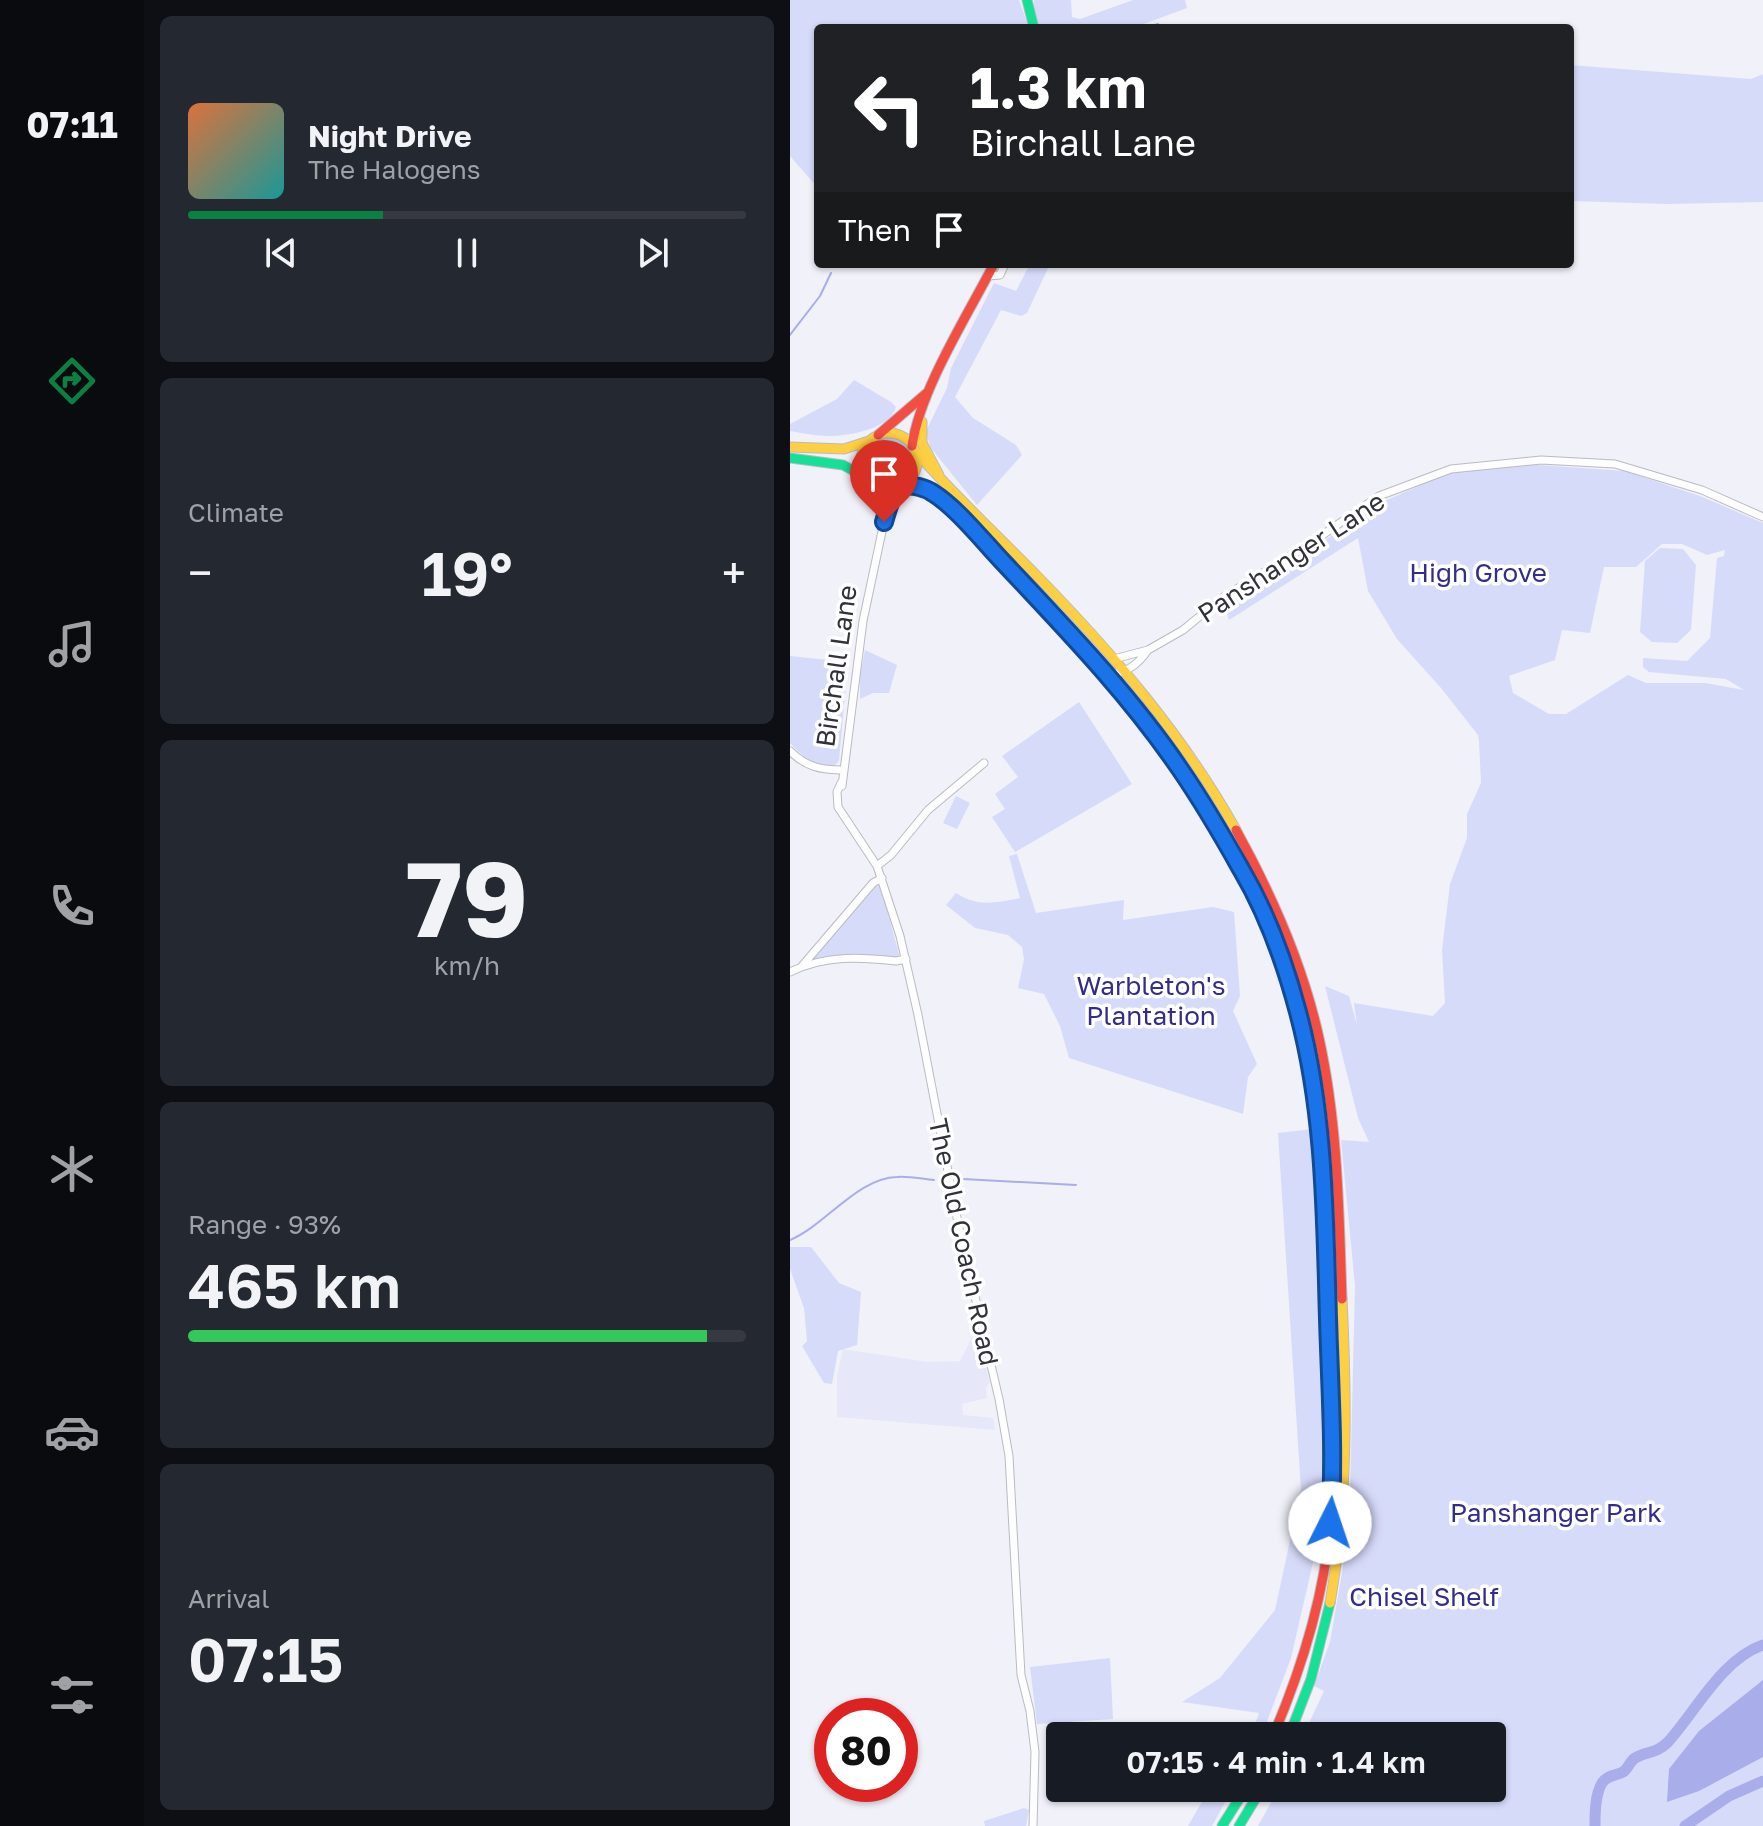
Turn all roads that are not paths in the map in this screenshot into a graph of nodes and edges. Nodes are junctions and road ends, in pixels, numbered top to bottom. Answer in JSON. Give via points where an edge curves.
{"nodes":[{"id":1,"x":1027,"y":0,"type":"edge"},
{"id":2,"x":1035,"y":24,"type":"edge"},
{"id":3,"x":992,"y":268,"type":"edge"},
{"id":4,"x":1003,"y":268,"type":"edge"},
{"id":5,"x":988,"y":276,"type":"junction"},
{"id":6,"x":928,"y":396,"type":"junction"},
{"id":7,"x":878,"y":435,"type":"junction"},
{"id":8,"x":869,"y":441,"type":"junction"},
{"id":9,"x":790,"y":447,"type":"edge"},
{"id":10,"x":914,"y":448,"type":"junction"},
{"id":11,"x":790,"y":458,"type":"edge"},
{"id":12,"x":865,"y":477,"type":"junction"},
{"id":13,"x":941,"y":481,"type":"junction"},
{"id":14,"x":873,"y":485,"type":"junction"},
{"id":15,"x":901,"y":487,"type":"junction"},
{"id":16,"x":1763,"y":517,"type":"edge"},
{"id":17,"x":884,"y":522,"type":"junction"},
{"id":18,"x":1148,"y":650,"type":"junction"},
{"id":19,"x":1114,"y":659,"type":"junction"},
{"id":20,"x":1124,"y":671,"type":"junction"},
{"id":21,"x":1104,"y":674,"type":"junction"},
{"id":22,"x":790,"y":751,"type":"edge"},
{"id":23,"x":984,"y":763,"type":"dead end"},
{"id":24,"x":843,"y":770,"type":"junction"},
{"id":25,"x":877,"y":866,"type":"junction"},
{"id":26,"x":882,"y":878,"type":"junction"},
{"id":27,"x":906,"y":959,"type":"junction"},
{"id":28,"x":802,"y":966,"type":"junction"},
{"id":29,"x":790,"y":972,"type":"edge"},
{"id":30,"x":1278,"y":1722,"type":"edge"},
{"id":31,"x":1295,"y":1722,"type":"edge"},
{"id":32,"x":1237,"y":1802,"type":"edge"},
{"id":33,"x":1254,"y":1802,"type":"edge"},
{"id":34,"x":1033,"y":1826,"type":"edge"},
{"id":35,"x":1222,"y":1826,"type":"edge"},
{"id":36,"x":1239,"y":1826,"type":"edge"}],
"edges":[{"from":1,"to":2,"type":"main road"},
{"from":3,"to":5,"type":"main road"},
{"from":4,"to":5,"type":"street","via":[[1000,275]]},
{"from":5,"to":6,"type":"main road"},
{"from":6,"to":7,"type":"main road"},
{"from":6,"to":10,"type":"main road","via":[[915,424]]},
{"from":6,"to":13,"type":"main road","via":[[921,437]]},
{"from":7,"to":8,"type":"main road"},
{"from":7,"to":10,"type":"main road","via":[[893,433]]},
{"from":8,"to":9,"type":"main road","via":[[844,449]]},
{"from":8,"to":12,"type":"main road","via":[[860,459]]},
{"from":10,"to":13,"type":"main road"},
{"from":10,"to":15,"type":"main road","via":[[914,473]]},
{"from":11,"to":12,"type":"main road","via":[[843,465]]},
{"from":12,"to":14,"type":"main road"},
{"from":13,"to":19,"type":"main road"},
{"from":14,"to":15,"type":"main road"},
{"from":14,"to":17,"type":"street","name":"Birchall Lane"},
{"from":15,"to":17,"type":"street","name":"Birchall Lane"},
{"from":15,"to":21,"type":"main road","via":[[920,487],[937,495]]},
{"from":16,"to":18,"type":"street","name":"Panshanger Lane","via":[[1702,490],[1615,464],[1541,460],[1451,469],[1379,496]]},
{"from":17,"to":24,"type":"street","name":"Birchall Lane","via":[[861,631]]},
{"from":18,"to":19,"type":"street","name":"Panshanger Lane"},
{"from":18,"to":20,"type":"street","name":"Panshanger Lane"},
{"from":19,"to":20,"type":"main road"},
{"from":20,"to":21,"type":"street"},
{"from":20,"to":31,"type":"main road","via":[[1193,760],[1257,872],[1299,968],[1328,1091],[1343,1303],[1345,1497],[1322,1645]]},
{"from":21,"to":30,"type":"main road","via":[[1180,768],[1243,872],[1285,970],[1315,1095],[1333,1478],[1325,1567]]},
{"from":22,"to":24,"type":"street","via":[[816,768]]},
{"from":23,"to":25,"type":"street","via":[[928,810]]},
{"from":24,"to":25,"type":"street","name":"The Old Coach Road","via":[[843,807]]},
{"from":25,"to":26,"type":"street","name":"The Old Coach Road"},
{"from":26,"to":27,"type":"street","name":"The Old Coach Road"},
{"from":26,"to":28,"type":"street"},
{"from":27,"to":28,"type":"street","via":[[838,957]]},
{"from":27,"to":34,"type":"street","name":"The Old Coach Road","via":[[1009,1456],[1022,1671],[1035,1752]]},
{"from":28,"to":29,"type":"street"},
{"from":32,"to":35,"type":"main road"},
{"from":33,"to":36,"type":"main road"}]}
